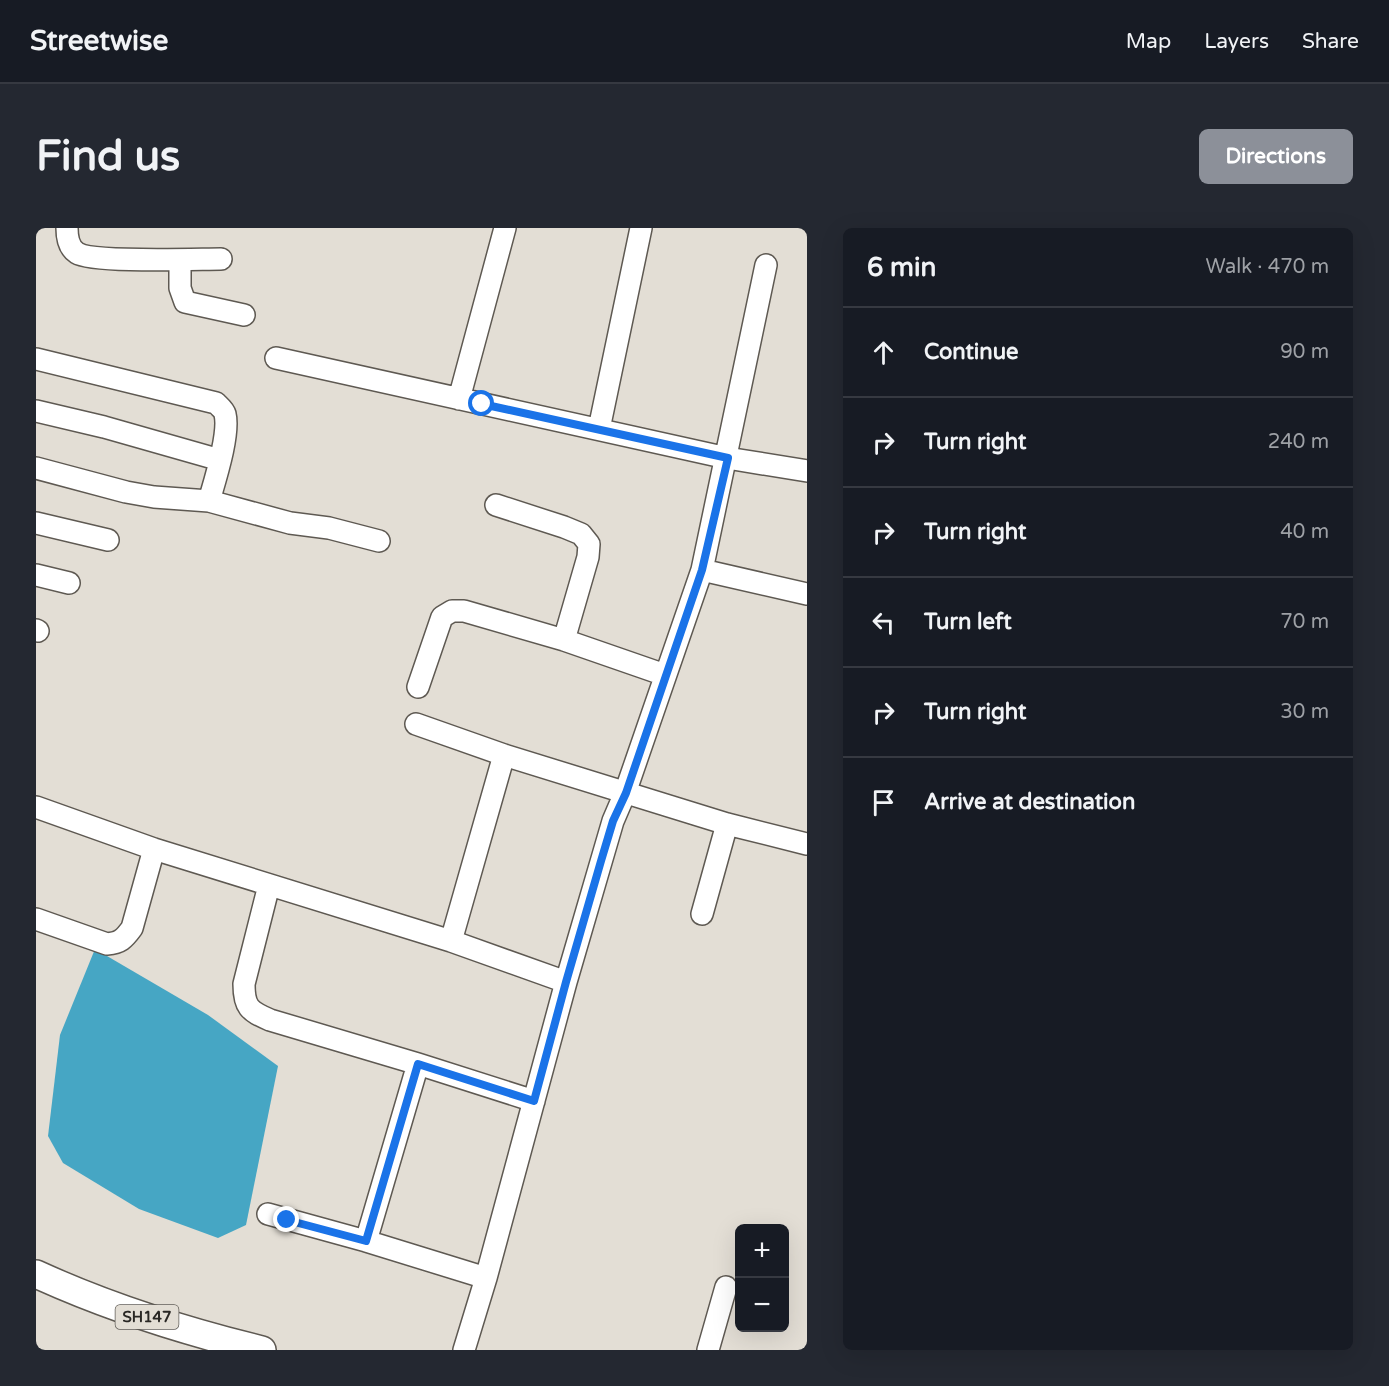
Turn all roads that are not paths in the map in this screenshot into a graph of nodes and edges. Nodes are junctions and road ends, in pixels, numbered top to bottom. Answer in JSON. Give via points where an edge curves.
{"nodes":[{"id":1,"x":67,"y":228,"type":"edge"},
{"id":2,"x":505,"y":228,"type":"edge"},
{"id":3,"x":641,"y":228,"type":"edge"},
{"id":4,"x":221,"y":259,"type":"dead end"},
{"id":5,"x":180,"y":260,"type":"junction"},
{"id":6,"x":766,"y":265,"type":"dead end"},
{"id":7,"x":244,"y":315,"type":"dead end"},
{"id":8,"x":276,"y":358,"type":"dead end"},
{"id":9,"x":36,"y":359,"type":"edge"},
{"id":10,"x":459,"y":399,"type":"junction"},
{"id":11,"x":36,"y":411,"type":"edge"},
{"id":12,"x":599,"y":429,"type":"junction"},
{"id":13,"x":728,"y":458,"type":"junction"},
{"id":14,"x":220,"y":460,"type":"junction"},
{"id":15,"x":36,"y":468,"type":"edge"},
{"id":16,"x":807,"y":471,"type":"edge"},
{"id":17,"x":209,"y":501,"type":"junction"},
{"id":18,"x":496,"y":505,"type":"dead end"},
{"id":19,"x":36,"y":523,"type":"edge"},
{"id":20,"x":108,"y":540,"type":"dead end"},
{"id":21,"x":379,"y":540,"type":"dead end"},
{"id":22,"x":702,"y":570,"type":"junction"},
{"id":23,"x":36,"y":574,"type":"edge"},
{"id":24,"x":69,"y":583,"type":"dead end"},
{"id":25,"x":807,"y":594,"type":"edge"},
{"id":26,"x":564,"y":640,"type":"junction"},
{"id":27,"x":665,"y":675,"type":"junction"},
{"id":28,"x":418,"y":687,"type":"dead end"},
{"id":29,"x":416,"y":724,"type":"dead end"},
{"id":30,"x":504,"y":754,"type":"junction"},
{"id":31,"x":626,"y":793,"type":"junction"},
{"id":32,"x":36,"y":807,"type":"edge"},
{"id":33,"x":727,"y":824,"type":"junction"},
{"id":34,"x":807,"y":844,"type":"edge"},
{"id":35,"x":154,"y":849,"type":"junction"},
{"id":36,"x":269,"y":885,"type":"junction"},
{"id":37,"x":702,"y":914,"type":"dead end"},
{"id":38,"x":36,"y":920,"type":"edge"},
{"id":39,"x":451,"y":941,"type":"junction"},
{"id":40,"x":566,"y":982,"type":"junction"},
{"id":41,"x":418,"y":1064,"type":"junction"},
{"id":42,"x":534,"y":1101,"type":"junction"},
{"id":43,"x":268,"y":1214,"type":"dead end"},
{"id":44,"x":366,"y":1241,"type":"junction"},
{"id":45,"x":36,"y":1274,"type":"edge"},
{"id":46,"x":486,"y":1278,"type":"junction"},
{"id":47,"x":726,"y":1287,"type":"dead end"},
{"id":48,"x":203,"y":1343,"type":"edge"},
{"id":49,"x":262,"y":1350,"type":"edge"},
{"id":50,"x":464,"y":1350,"type":"edge"},
{"id":51,"x":708,"y":1350,"type":"edge"}],
"edges":[{"from":1,"to":5,"type":"street","via":[[72,247],[94,258]]},
{"from":2,"to":10,"type":"street"},
{"from":3,"to":12,"type":"street"},
{"from":4,"to":5,"type":"street"},
{"from":5,"to":7,"type":"street","via":[[180,288],[185,302]]},
{"from":6,"to":13,"type":"street"},
{"from":8,"to":10,"type":"street"},
{"from":9,"to":14,"type":"street","via":[[216,403],[225,412],[226,424]]},
{"from":10,"to":12,"type":"street"},
{"from":11,"to":14,"type":"street"},
{"from":12,"to":13,"type":"street"},
{"from":13,"to":16,"type":"street"},
{"from":13,"to":22,"type":"street"},
{"from":14,"to":17,"type":"street"},
{"from":15,"to":17,"type":"street","via":[[126,492]]},
{"from":17,"to":21,"type":"street","via":[[290,523]]},
{"from":18,"to":26,"type":"street","via":[[581,534],[589,544]]},
{"from":19,"to":20,"type":"street"},
{"from":22,"to":25,"type":"street"},
{"from":22,"to":27,"type":"street"},
{"from":23,"to":24,"type":"street"},
{"from":26,"to":27,"type":"street"},
{"from":26,"to":28,"type":"street","via":[[464,610],[452,611],[442,618]]},
{"from":27,"to":31,"type":"street"},
{"from":29,"to":30,"type":"street"},
{"from":30,"to":31,"type":"street"},
{"from":30,"to":39,"type":"street"},
{"from":31,"to":33,"type":"street"},
{"from":31,"to":40,"type":"street","via":[[613,821]]},
{"from":32,"to":35,"type":"street"},
{"from":33,"to":34,"type":"street"},
{"from":33,"to":37,"type":"street"},
{"from":35,"to":36,"type":"street"},
{"from":35,"to":38,"type":"street","via":[[132,928],[125,939],[107,944]]},
{"from":36,"to":39,"type":"street"},
{"from":36,"to":41,"type":"street","via":[[244,984],[244,1001],[254,1013],[270,1020]]},
{"from":39,"to":40,"type":"street"},
{"from":40,"to":42,"type":"street"},
{"from":41,"to":42,"type":"street"},
{"from":41,"to":44,"type":"street"},
{"from":42,"to":46,"type":"street"},
{"from":43,"to":44,"type":"street"},
{"from":44,"to":46,"type":"street"},
{"from":45,"to":48,"type":"main road","number":"SH147"},
{"from":46,"to":50,"type":"street"},
{"from":47,"to":51,"type":"street"},
{"from":48,"to":49,"type":"main road","number":"SH147"}]}
